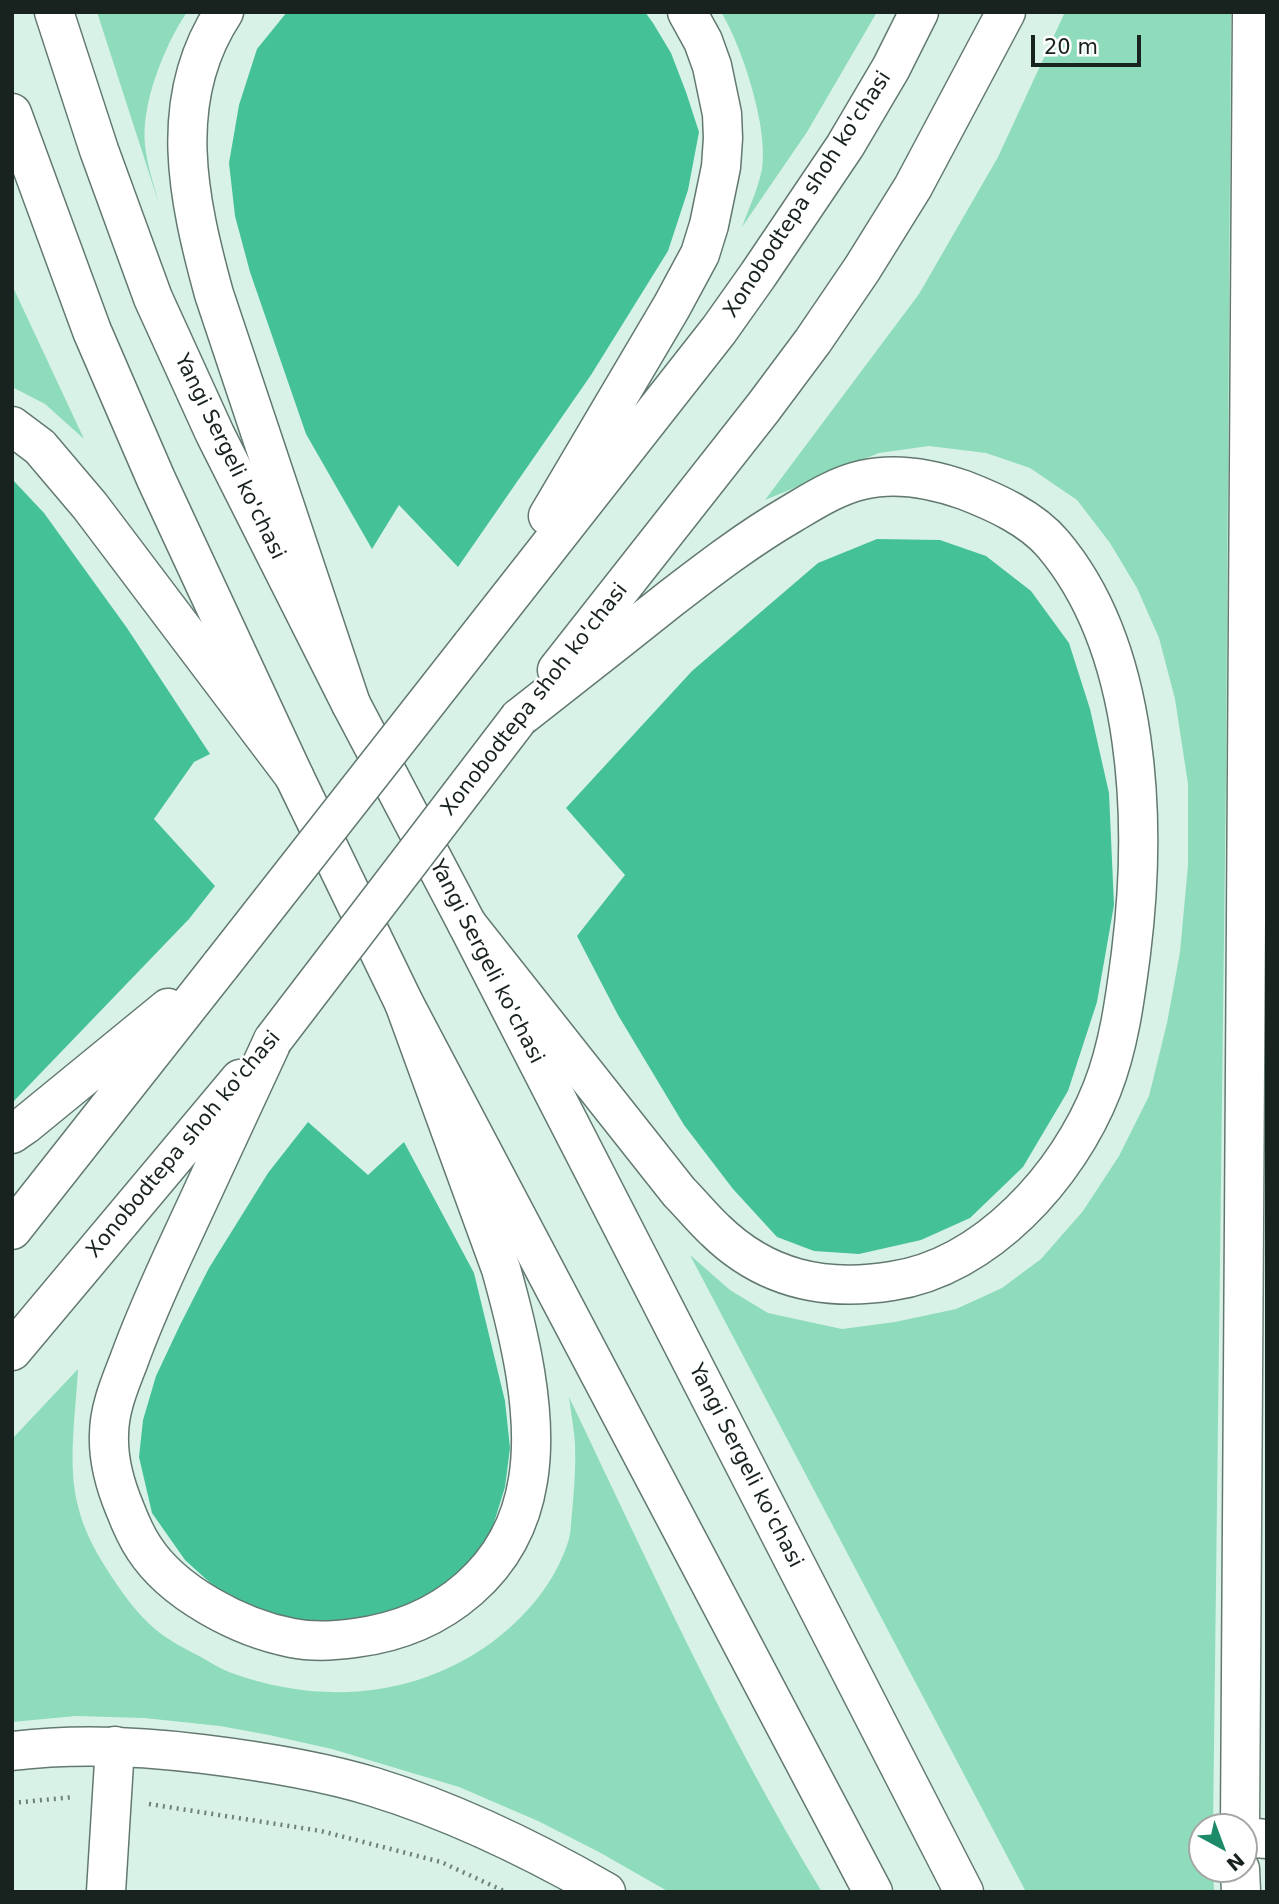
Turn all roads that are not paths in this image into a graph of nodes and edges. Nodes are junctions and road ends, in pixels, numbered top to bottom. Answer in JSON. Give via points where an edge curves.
{"nodes":[{"id":1,"x":54,"y":12,"type":"edge"},
{"id":2,"x":224,"y":12,"type":"edge"},
{"id":3,"x":687,"y":12,"type":"edge"},
{"id":4,"x":919,"y":12,"type":"edge"},
{"id":5,"x":1006,"y":12,"type":"edge"},
{"id":6,"x":1252,"y":12,"type":"edge"},
{"id":7,"x":12,"y":113,"type":"edge"},
{"id":8,"x":12,"y":426,"type":"edge"},
{"id":9,"x":471,"y":646,"type":"junction"},
{"id":10,"x":351,"y":704,"type":"junction"},
{"id":11,"x":519,"y":718,"type":"junction"},
{"id":12,"x":294,"y":776,"type":"junction"},
{"id":13,"x":467,"y":925,"type":"junction"},
{"id":14,"x":1256,"y":936,"type":"edge"},
{"id":15,"x":221,"y":965,"type":"junction"},
{"id":16,"x":404,"y":1003,"type":"junction"},
{"id":17,"x":273,"y":1040,"type":"junction"},
{"id":18,"x":12,"y":1134,"type":"edge"},
{"id":19,"x":12,"y":1230,"type":"edge"},
{"id":20,"x":1255,"y":1259,"type":"edge"},
{"id":21,"x":12,"y":1351,"type":"edge"},
{"id":22,"x":115,"y":1746,"type":"junction"},
{"id":23,"x":12,"y":1751,"type":"edge"},
{"id":24,"x":1240,"y":1813,"type":"edge"},
{"id":25,"x":106,"y":1892,"type":"edge"},
{"id":26,"x":606,"y":1892,"type":"edge"},
{"id":27,"x":873,"y":1892,"type":"edge"},
{"id":28,"x":964,"y":1892,"type":"edge"}],
"edges":[{"from":1,"to":10,"type":"main road","name":"Yangi Sergeli ko'chasi","via":[[153,298],[215,434]]},
{"from":2,"to":10,"type":"main road","via":[[202,51],[189,104],[187,152],[194,206],[214,294]]},
{"from":3,"to":9,"type":"main road","via":[[712,65],[722,114],[716,196],[700,254]]},
{"from":4,"to":9,"type":"main road","name":"Xonobodtepa shoh ko'chasi","via":[[845,146],[758,275]]},
{"from":5,"to":11,"type":"main road","name":"Xonobodtepa shoh ko'chasi","via":[[913,187],[813,341]]},
{"from":6,"to":14,"type":"main road"},
{"from":7,"to":12,"type":"main road","via":[[92,331]]},
{"from":8,"to":12,"type":"main road","via":[[40,447],[90,506]]},
{"from":9,"to":15,"type":"main road","name":"Xonobodtepa shoh ko'chasi","bridge":true},
{"from":10,"to":13,"type":"main road","name":"Yangi Sergeli ko'chasi"},
{"from":11,"to":13,"type":"main road","via":[[718,562],[837,489],[863,480],[916,478],[948,485],[1004,508],[1050,540],[1083,585],[1107,641],[1124,702],[1136,767],[1138,869],[1119,1031],[1100,1094],[1071,1148],[1038,1192],[1001,1229],[939,1268],[901,1280],[827,1285],[777,1272],[716,1231],[679,1192]]},
{"from":11,"to":17,"type":"main road","name":"Xonobodtepa shoh ko'chasi","bridge":true},
{"from":12,"to":16,"type":"main road"},
{"from":13,"to":28,"type":"main road","name":"Yangi Sergeli ko'chasi"},
{"from":14,"to":20,"type":"main road"},
{"from":15,"to":18,"type":"main road"},
{"from":15,"to":19,"type":"main road","name":"Xonobodtepa shoh ko'chasi"},
{"from":16,"to":17,"type":"main road","via":[[513,1314],[527,1389],[530,1450],[522,1504],[490,1567],[455,1601],[416,1622],[372,1636],[293,1639],[251,1626],[206,1604],[163,1571],[145,1550],[120,1498],[110,1460],[110,1419],[145,1318]]},
{"from":16,"to":27,"type":"main road"},
{"from":17,"to":21,"type":"main road","name":"Xonobodtepa shoh ko'chasi"},
{"from":20,"to":24,"type":"main road"},
{"from":22,"to":23,"type":"main road"},
{"from":22,"to":25,"type":"main road"},
{"from":22,"to":26,"type":"main road","via":[[290,1767],[374,1787],[512,1842]]}]}
